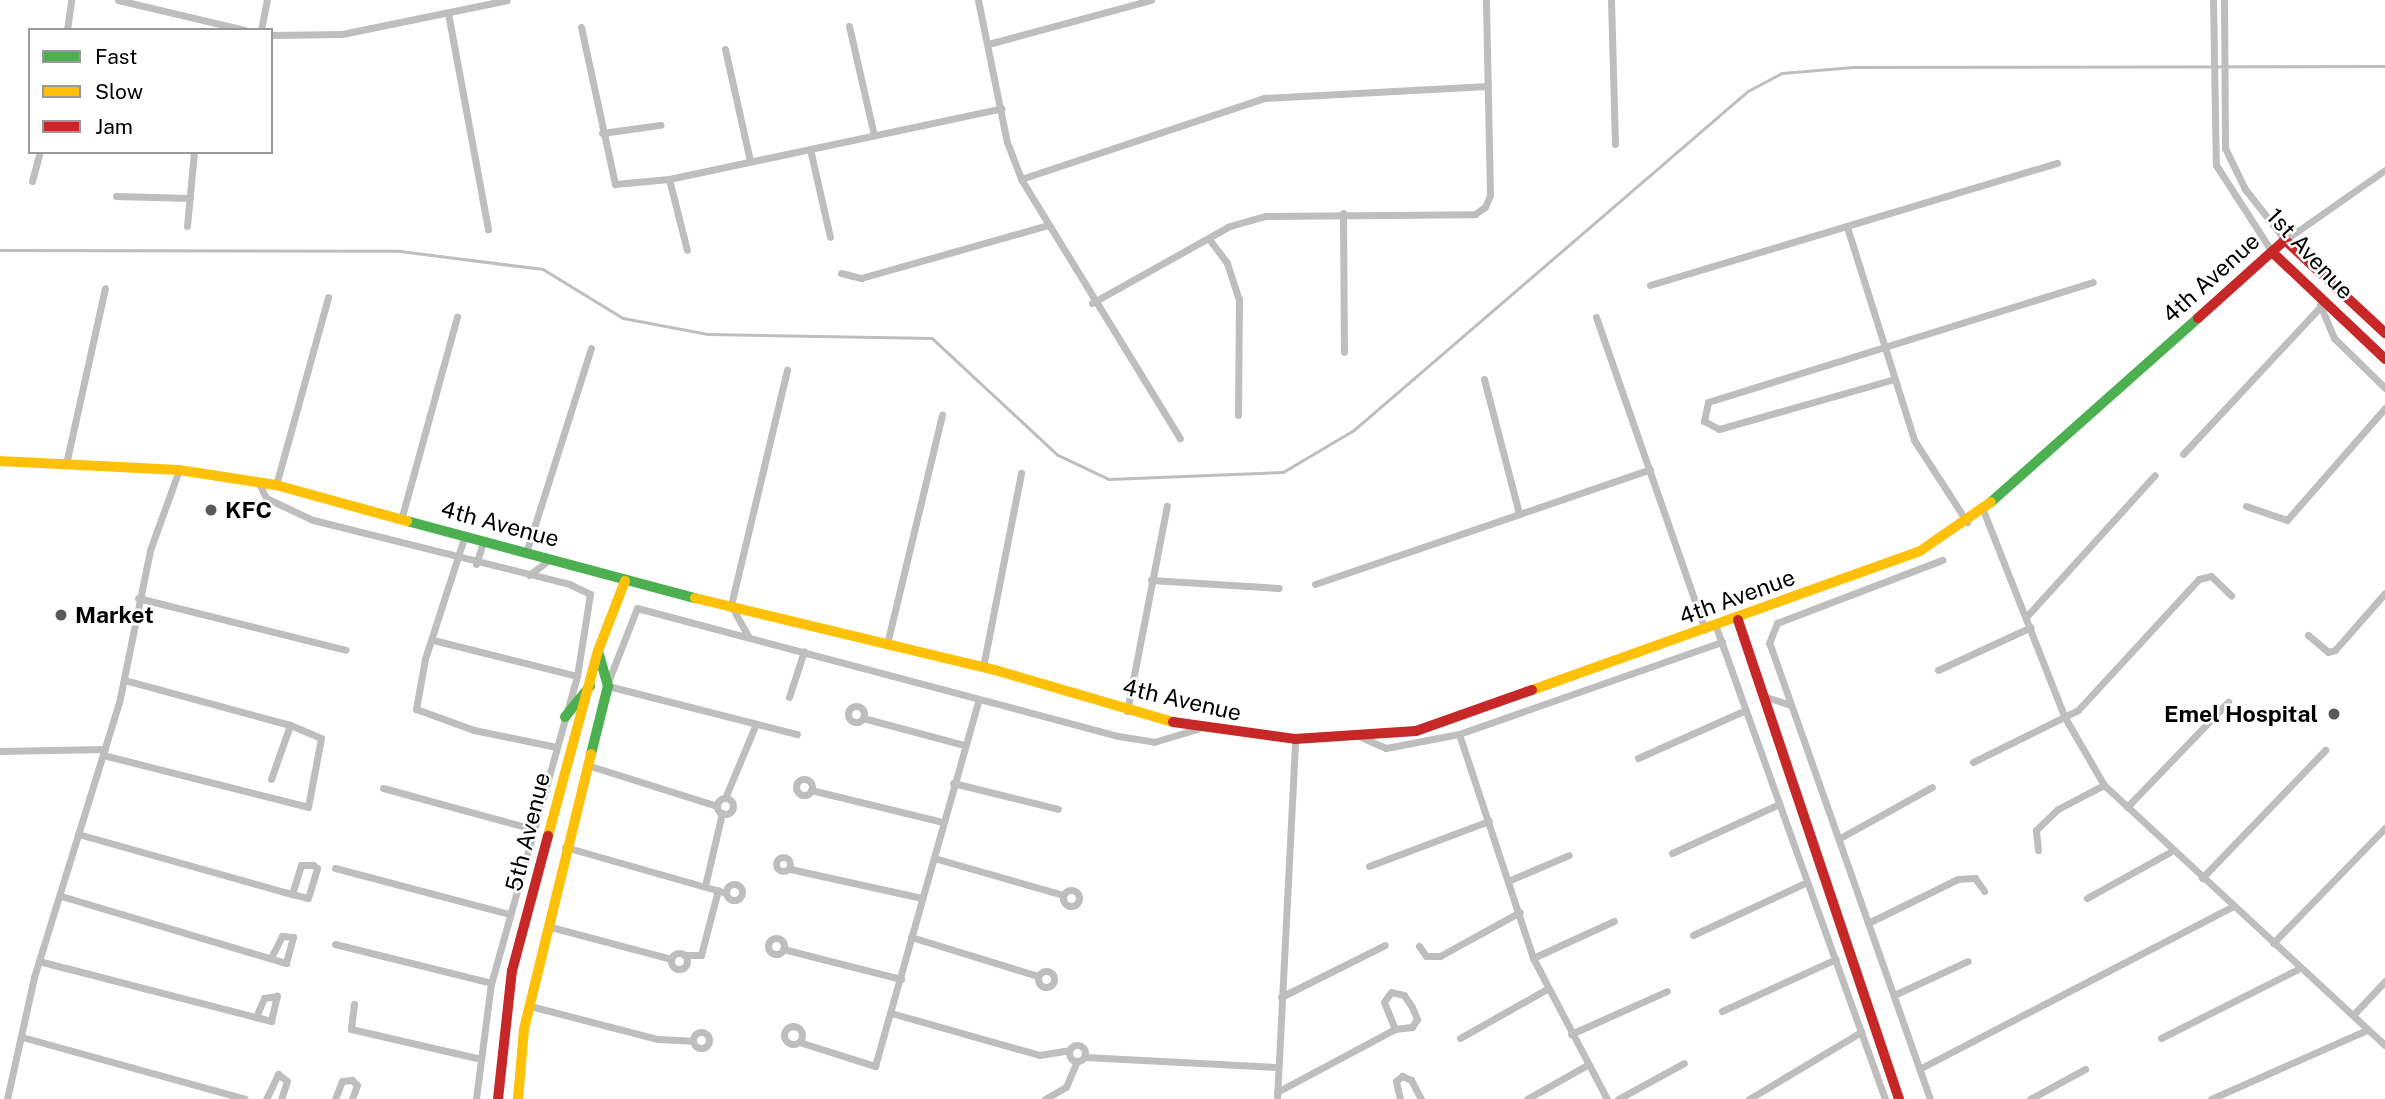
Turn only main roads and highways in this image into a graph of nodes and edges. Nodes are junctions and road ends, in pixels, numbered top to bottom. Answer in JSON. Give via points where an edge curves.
{"nodes":[{"id":1,"x":2285,"y":240,"type":"joint"},
{"id":2,"x":2272,"y":252,"type":"junction"},
{"id":3,"x":2385,"y":333,"type":"edge"},
{"id":4,"x":2385,"y":359,"type":"edge"},
{"id":5,"x":0,"y":461,"type":"edge"},
{"id":6,"x":625,"y":581,"type":"junction"},
{"id":7,"x":1738,"y":620,"type":"junction"},
{"id":8,"x":598,"y":651,"type":"junction"},
{"id":9,"x":590,"y":687,"type":"junction"},
{"id":10,"x":565,"y":717,"type":"road end"},
{"id":11,"x":498,"y":1099,"type":"edge"},
{"id":12,"x":518,"y":1099,"type":"edge"},
{"id":13,"x":1899,"y":1099,"type":"edge"}],
"edges":[{"from":1,"to":2,"type":"main road","name":"4th Avenue"},
{"from":1,"to":3,"type":"main road","name":"1st Avenue"},
{"from":2,"to":4,"type":"main road","name":"1st Avenue","via":[[2320,303]]},
{"from":2,"to":7,"type":"main road","name":"4th Avenue","via":[[1967,522],[1910,555]]},
{"from":5,"to":6,"type":"main road","name":"4th Avenue","via":[[179,470],[258,481]]},
{"from":6,"to":7,"type":"main road","name":"4th Avenue","via":[[983,667],[1197,728],[1295,739],[1416,732]]},
{"from":6,"to":8,"type":"main road","name":"5th Avenue"},
{"from":7,"to":13,"type":"main road"},
{"from":8,"to":9,"type":"main road","name":"5th Avenue"},
{"from":8,"to":12,"type":"main road","via":[[608,684],[547,926],[530,1006]]},
{"from":9,"to":10,"type":"main road"},
{"from":9,"to":11,"type":"main road","name":"5th Avenue","via":[[508,991]]}]}
